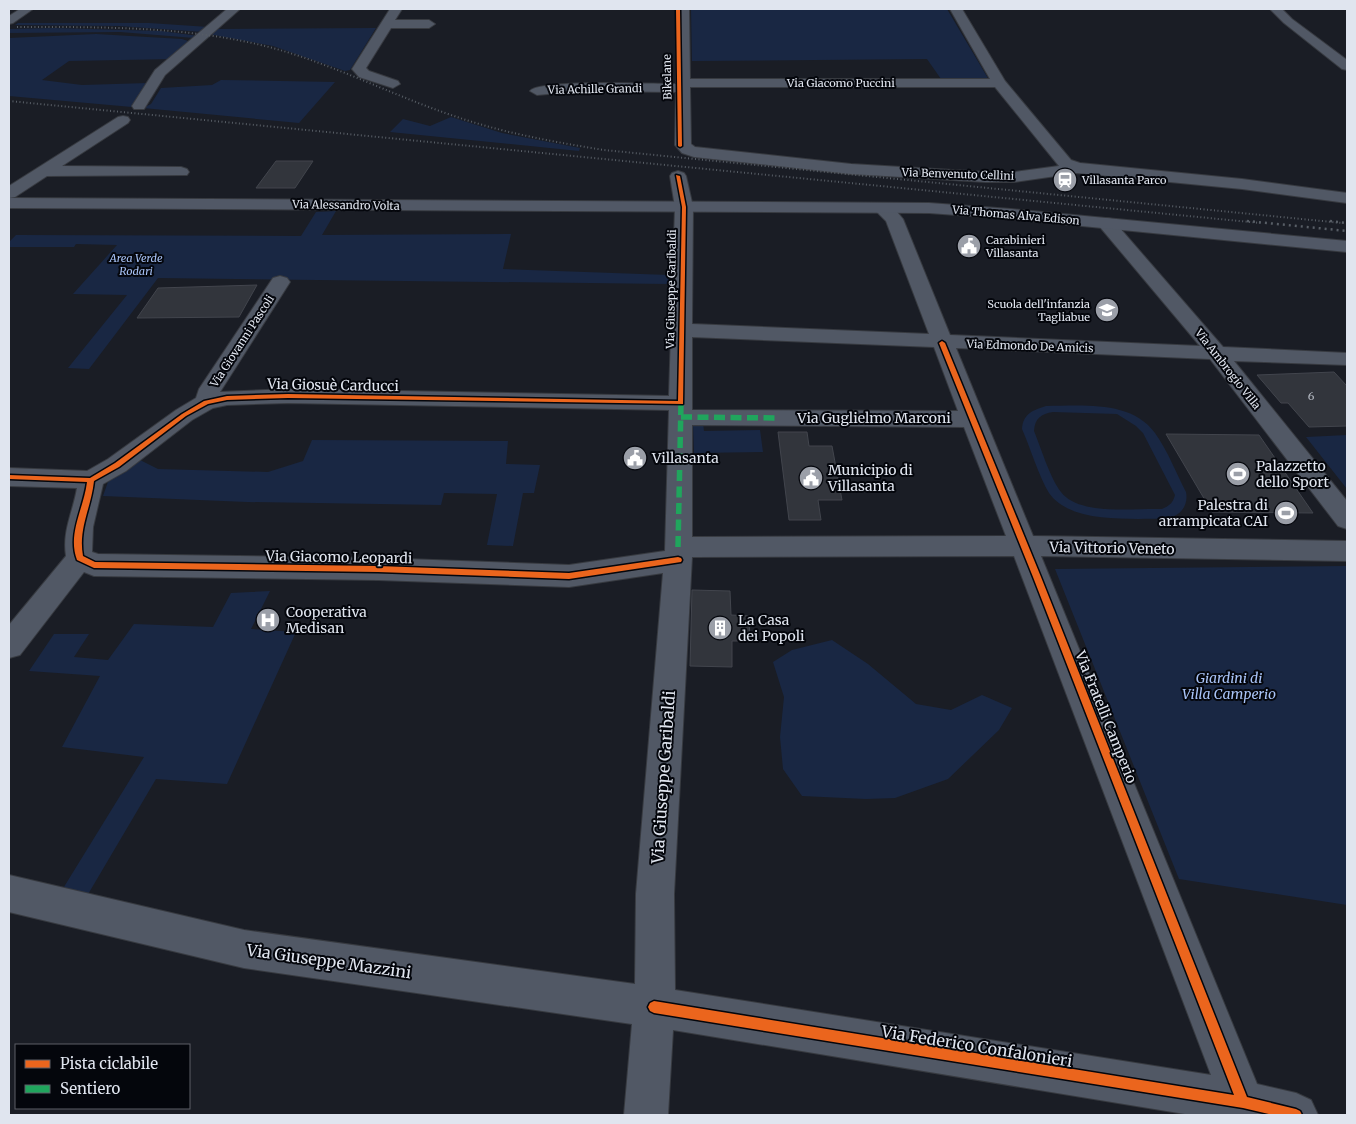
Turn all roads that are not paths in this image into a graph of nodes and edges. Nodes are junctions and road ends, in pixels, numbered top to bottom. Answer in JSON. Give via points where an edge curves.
{"nodes":[{"id":1,"x":28,"y":9,"type":"edge"},
{"id":2,"x":234,"y":9,"type":"edge"},
{"id":3,"x":396,"y":9,"type":"edge"},
{"id":4,"x":683,"y":9,"type":"edge"},
{"id":5,"x":956,"y":9,"type":"edge"},
{"id":6,"x":1276,"y":9,"type":"edge"},
{"id":7,"x":9,"y":21,"type":"edge"},
{"id":8,"x":388,"y":24,"type":"junction"},
{"id":9,"x":429,"y":24,"type":"dead end"},
{"id":10,"x":1347,"y":66,"type":"edge"},
{"id":11,"x":999,"y":83,"type":"junction"},
{"id":12,"x":393,"y":84,"type":"dead end"},
{"id":13,"x":682,"y":86,"type":"junction"},
{"id":14,"x":537,"y":91,"type":"dead end"},
{"id":15,"x":139,"y":106,"type":"dead end"},
{"id":16,"x":123,"y":120,"type":"dead end"},
{"id":17,"x":1077,"y":168,"type":"junction"},
{"id":18,"x":44,"y":171,"type":"junction"},
{"id":19,"x":181,"y":172,"type":"dead end"},
{"id":20,"x":678,"y":176,"type":"dead end"},
{"id":21,"x":9,"y":194,"type":"edge"},
{"id":22,"x":1347,"y":198,"type":"edge"},
{"id":23,"x":9,"y":203,"type":"edge"},
{"id":24,"x":684,"y":207,"type":"junction"},
{"id":25,"x":882,"y":208,"type":"junction"},
{"id":26,"x":1106,"y":223,"type":"junction"},
{"id":27,"x":1347,"y":246,"type":"edge"},
{"id":28,"x":280,"y":282,"type":"dead end"},
{"id":29,"x":682,"y":330,"type":"junction"},
{"id":30,"x":942,"y":342,"type":"junction"},
{"id":31,"x":1216,"y":354,"type":"junction"},
{"id":32,"x":1347,"y":359,"type":"edge"},
{"id":33,"x":206,"y":402,"type":"junction"},
{"id":34,"x":681,"y":410,"type":"junction"},
{"id":35,"x":776,"y":418,"type":"joint"},
{"id":36,"x":971,"y":418,"type":"junction"},
{"id":37,"x":9,"y":477,"type":"edge"},
{"id":38,"x":91,"y":480,"type":"junction"},
{"id":39,"x":1347,"y":519,"type":"edge"},
{"id":40,"x":1023,"y":546,"type":"junction"},
{"id":41,"x":787,"y":547,"type":"joint"},
{"id":42,"x":1347,"y":551,"type":"edge"},
{"id":43,"x":678,"y":554,"type":"junction"},
{"id":44,"x":80,"y":558,"type":"junction"},
{"id":45,"x":9,"y":646,"type":"edge"},
{"id":46,"x":9,"y":894,"type":"edge"},
{"id":47,"x":654,"y":1007,"type":"junction"},
{"id":48,"x":1244,"y":1102,"type":"junction"},
{"id":49,"x":646,"y":1115,"type":"edge"},
{"id":50,"x":1296,"y":1115,"type":"edge"}],
"edges":[{"from":1,"to":7,"type":"street"},
{"from":2,"to":15,"type":"street","via":[[160,73]]},
{"from":3,"to":8,"type":"street"},
{"from":4,"to":13,"type":"street"},
{"from":5,"to":11,"type":"street"},
{"from":6,"to":10,"type":"street"},
{"from":8,"to":9,"type":"street"},
{"from":8,"to":12,"type":"street","via":[[359,70]]},
{"from":11,"to":13,"type":"street","name":"Via Giacomo Puccini"},
{"from":11,"to":17,"type":"street","via":[[1064,163]]},
{"from":13,"to":14,"type":"street","name":"Via Achille Grandi","via":[[580,87]]},
{"from":13,"to":17,"type":"street","name":"Via Benvenuto Cellini","via":[[683,145],[687,150],[702,154],[851,169],[986,177],[1014,177]]},
{"from":16,"to":18,"type":"street"},
{"from":17,"to":22,"type":"street","name":"Via Benvenuto Cellini"},
{"from":18,"to":19,"type":"street"},
{"from":18,"to":21,"type":"street"},
{"from":20,"to":24,"type":"street","name":"Via Giuseppe Garibaldi"},
{"from":23,"to":24,"type":"main road","name":"Via Alessandro Volta"},
{"from":24,"to":25,"type":"main road","name":"Via Thomas Alva Edison"},
{"from":24,"to":29,"type":"street","name":"Via Giuseppe Garibaldi"},
{"from":25,"to":26,"type":"main road","name":"Via Thomas Alva Edison","via":[[980,211]]},
{"from":25,"to":30,"type":"street","name":"Via Fratelli Camperio","via":[[894,219]]},
{"from":26,"to":27,"type":"main road","name":"Via Thomas Alva Edison"},
{"from":26,"to":31,"type":"street","name":"Via Ambrogio Villa"},
{"from":28,"to":33,"type":"street","name":"Via Giovanni Pascoli","via":[[210,389]]},
{"from":29,"to":30,"type":"street","name":"Via Edmondo De Amicis"},
{"from":29,"to":34,"type":"street","name":"Via Giuseppe Garibaldi"},
{"from":30,"to":31,"type":"street","name":"Via Edmondo De Amicis"},
{"from":30,"to":36,"type":"street","name":"Via Fratelli Camperio"},
{"from":31,"to":32,"type":"street","name":"Via Edmondo De Amicis"},
{"from":31,"to":39,"type":"street","name":"Via Ambrogio Villa"},
{"from":33,"to":34,"type":"street","name":"Via Giosuè Carducci","via":[[288,396]]},
{"from":33,"to":38,"type":"street","name":"Via Giosuè Carducci"},
{"from":34,"to":35,"type":"street","name":"Via Giosuè Carducci"},
{"from":34,"to":43,"type":"street","name":"Via Giuseppe Garibaldi"},
{"from":35,"to":36,"type":"street","name":"Via Guglielmo Marconi"},
{"from":36,"to":40,"type":"street","name":"Via Fratelli Camperio"},
{"from":37,"to":38,"type":"street"},
{"from":38,"to":44,"type":"street","via":[[77,533]]},
{"from":40,"to":41,"type":"street","name":"Via Vittorio Veneto"},
{"from":40,"to":42,"type":"street","name":"Via Vittorio Veneto"},
{"from":40,"to":48,"type":"street","name":"Via Fratelli Camperio"},
{"from":41,"to":43,"type":"street","name":"Via Giacomo Leopardi"},
{"from":43,"to":44,"type":"street","name":"Via Giacomo Leopardi","via":[[569,576],[378,569],[94,565]]},
{"from":43,"to":47,"type":"street","name":"Via Giuseppe Garibaldi","via":[[655,894]]},
{"from":44,"to":45,"type":"street"},
{"from":46,"to":47,"type":"street","name":"Via Giuseppe Mazzini","via":[[244,949]]},
{"from":47,"to":48,"type":"street","name":"Via Federico Confalonieri"},
{"from":47,"to":49,"type":"street","name":"Via Giuseppe Garibaldi"},
{"from":48,"to":50,"type":"street","name":"Via Federico Confalonieri"}]}
